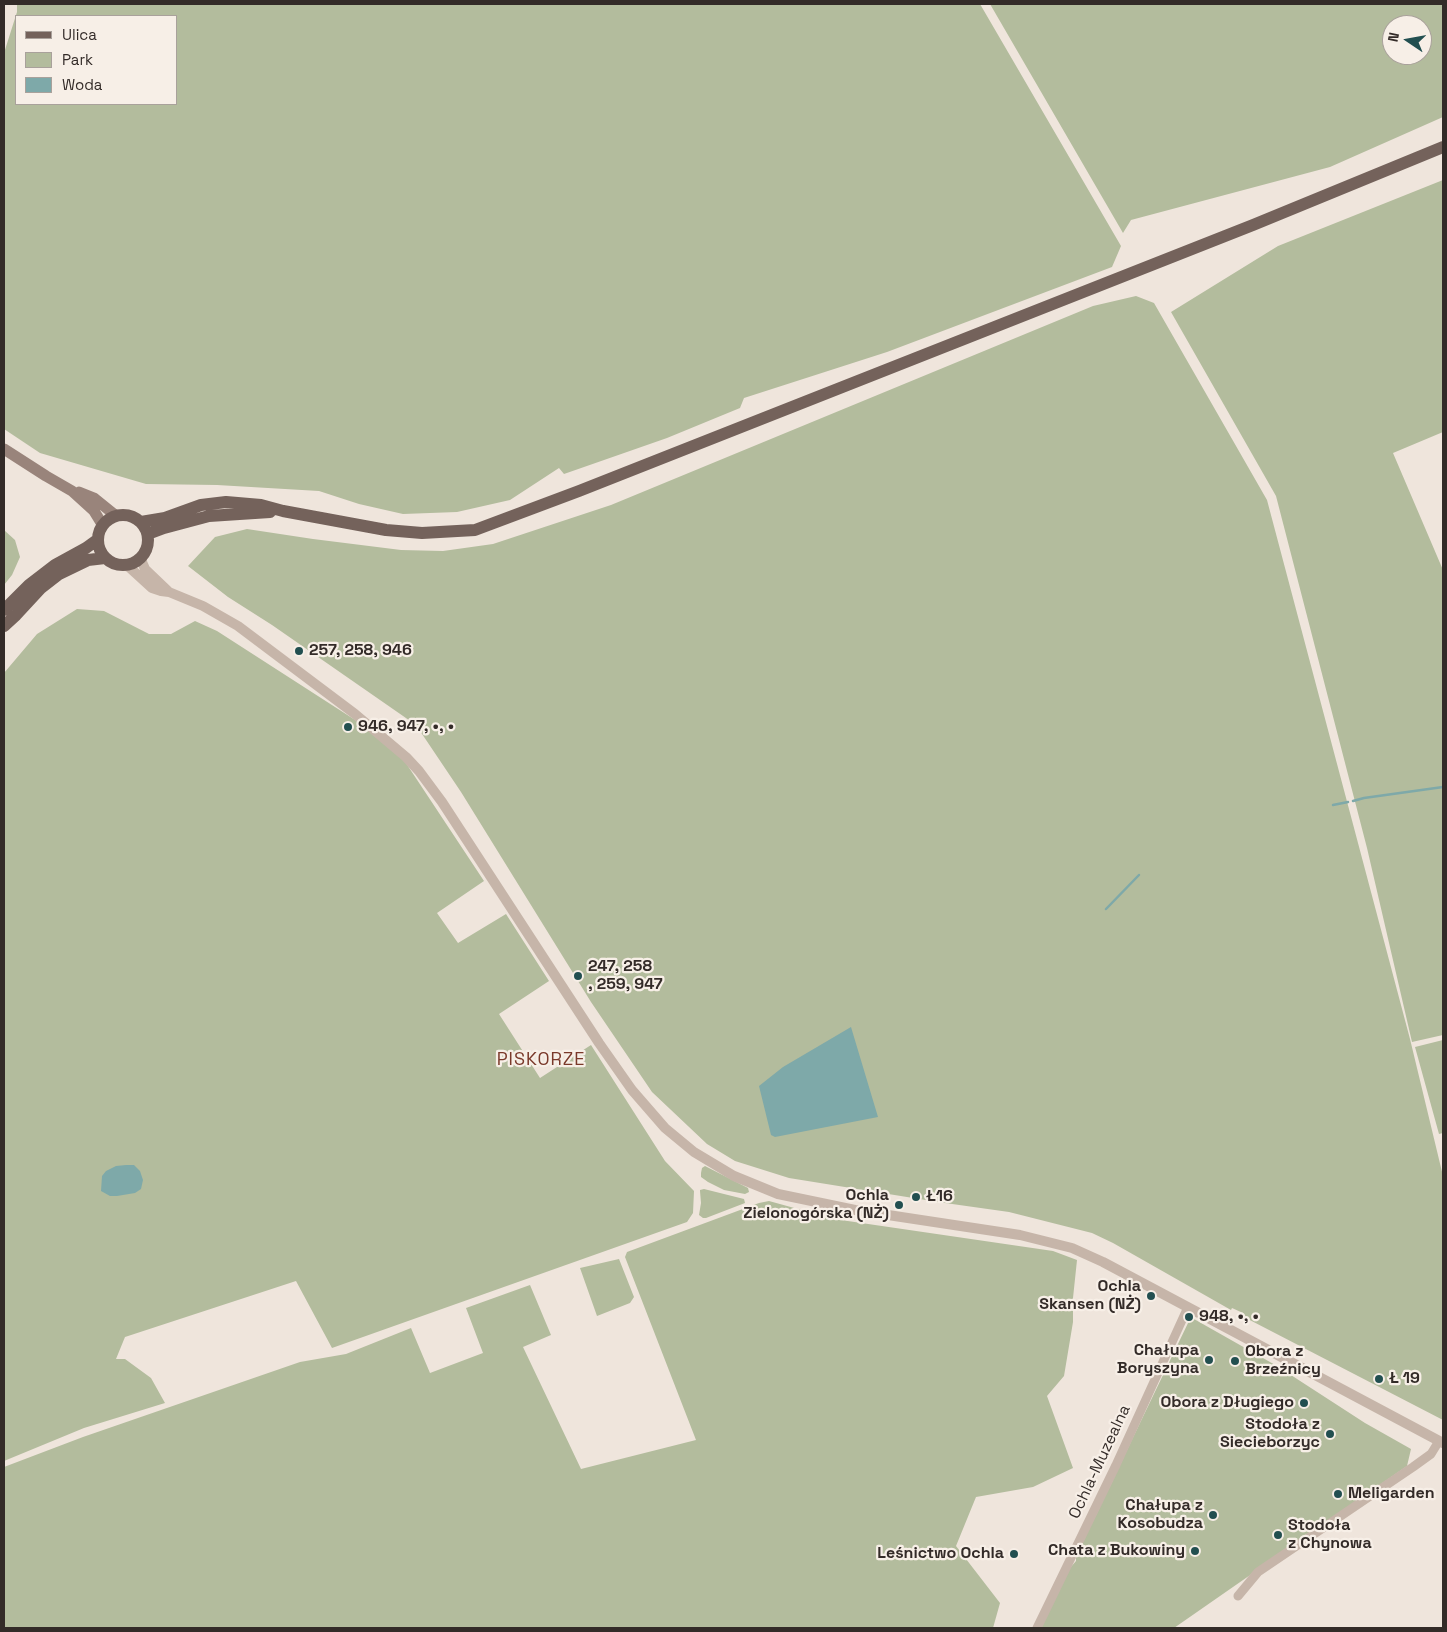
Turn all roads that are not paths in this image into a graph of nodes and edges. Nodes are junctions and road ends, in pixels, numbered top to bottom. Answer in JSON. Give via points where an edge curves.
{"nodes":[{"id":1,"x":1443,"y":147,"type":"edge"},
{"id":2,"x":4,"y":449,"type":"edge"},
{"id":3,"x":72,"y":491,"type":"junction"},
{"id":4,"x":283,"y":511,"type":"junction"},
{"id":5,"x":116,"y":515,"type":"junction"},
{"id":6,"x":141,"y":522,"type":"junction"},
{"id":7,"x":102,"y":524,"type":"junction"},
{"id":8,"x":148,"y":534,"type":"junction"},
{"id":9,"x":97,"y":540,"type":"junction"},
{"id":10,"x":142,"y":556,"type":"junction"},
{"id":11,"x":105,"y":558,"type":"junction"},
{"id":12,"x":124,"y":565,"type":"junction"},
{"id":13,"x":169,"y":592,"type":"junction"},
{"id":14,"x":4,"y":610,"type":"edge"},
{"id":15,"x":4,"y":626,"type":"edge"},
{"id":16,"x":1188,"y":1307,"type":"junction"},
{"id":17,"x":1441,"y":1442,"type":"edge"},
{"id":18,"x":1238,"y":1596,"type":"dead end"},
{"id":19,"x":1037,"y":1628,"type":"edge"}],
"edges":[{"from":1,"to":4,"type":"main road","via":[[1271,218],[475,530],[422,534]]},
{"from":2,"to":3,"type":"main road"},
{"from":3,"to":5,"type":"main road","via":[[94,498]]},
{"from":3,"to":7,"type":"main road","via":[[94,511]]},
{"from":4,"to":6,"type":"main road","via":[[243,502],[215,502]]},
{"from":4,"to":8,"type":"main road","via":[[209,516]]},
{"from":5,"to":6,"type":"main road","via":[[129,515]]},
{"from":5,"to":7,"type":"main road"},
{"from":6,"to":8,"type":"main road"},
{"from":7,"to":9,"type":"main road"},
{"from":8,"to":10,"type":"main road"},
{"from":9,"to":11,"type":"main road"},
{"from":9,"to":14,"type":"main road","via":[[29,584]]},
{"from":10,"to":12,"type":"main road"},
{"from":10,"to":13,"type":"street","via":[[145,569]]},
{"from":11,"to":12,"type":"main road","via":[[114,564]]},
{"from":11,"to":15,"type":"main road","via":[[88,560],[59,574]]},
{"from":12,"to":13,"type":"street","via":[[152,588]]},
{"from":13,"to":16,"type":"street","via":[[238,626],[355,714],[420,771],[632,1090],[665,1128],[694,1152],[734,1176],[778,1194],[1060,1244],[1088,1254]]},
{"from":16,"to":17,"type":"street"},
{"from":16,"to":19,"type":"street","name":"Ochla-Muzealna"},
{"from":17,"to":18,"type":"street","via":[[1425,1459],[1258,1572]]}]}
